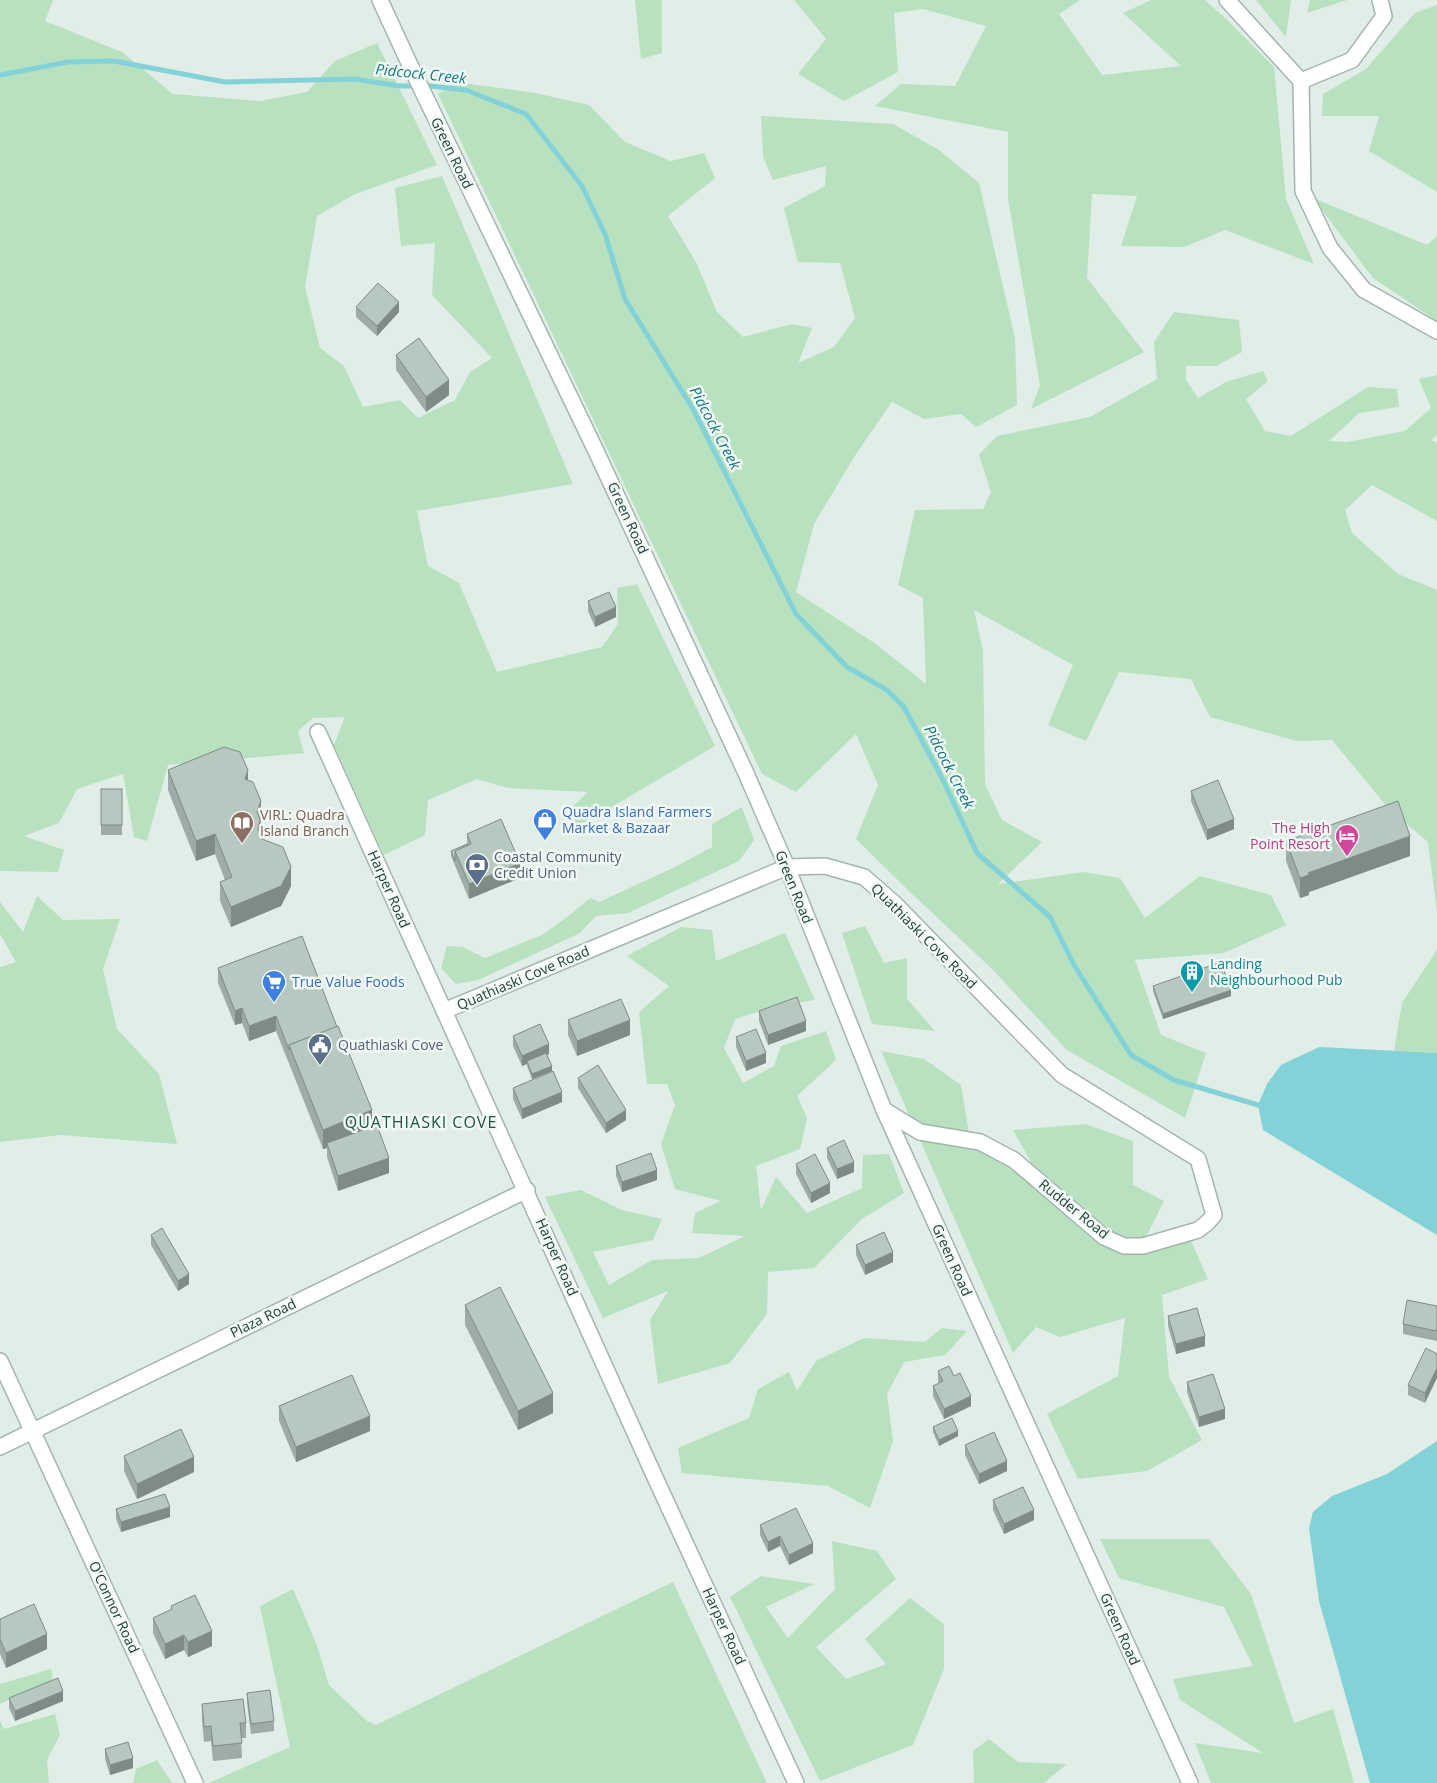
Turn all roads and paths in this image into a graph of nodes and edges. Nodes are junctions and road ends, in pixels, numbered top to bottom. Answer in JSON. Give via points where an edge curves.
{"nodes":[{"id":1,"x":380,"y":0,"type":"edge"},
{"id":2,"x":1227,"y":0,"type":"edge"},
{"id":3,"x":1380,"y":0,"type":"edge"},
{"id":4,"x":1301,"y":82,"type":"junction"},
{"id":5,"x":1437,"y":331,"type":"edge"},
{"id":6,"x":318,"y":732,"type":"dead end"},
{"id":7,"x":786,"y":867,"type":"junction"},
{"id":8,"x":444,"y":1011,"type":"junction"},
{"id":9,"x":884,"y":1110,"type":"junction"},
{"id":10,"x":1198,"y":1159,"type":"joint"},
{"id":11,"x":527,"y":1190,"type":"junction"},
{"id":12,"x":0,"y":1361,"type":"edge"},
{"id":13,"x":33,"y":1430,"type":"junction"},
{"id":14,"x":0,"y":1447,"type":"edge"},
{"id":15,"x":195,"y":1783,"type":"edge"},
{"id":16,"x":796,"y":1783,"type":"edge"},
{"id":17,"x":1190,"y":1783,"type":"edge"}],
"edges":[{"from":1,"to":7,"type":"street","name":"Green Road","via":[[596,451],[745,771]]},
{"from":2,"to":4,"type":"street"},
{"from":3,"to":4,"type":"street","via":[[1384,16],[1352,60]]},
{"from":4,"to":5,"type":"street","via":[[1303,191],[1330,248],[1364,290]]},
{"from":6,"to":8,"type":"street","name":"Harper Road"},
{"from":7,"to":8,"type":"street","name":"Quathiaski Cove Road"},
{"from":7,"to":9,"type":"street","name":"Green Road"},
{"from":7,"to":10,"type":"street","name":"Quathiaski Cove Road","via":[[825,866],[864,877],[1062,1075]]},
{"from":8,"to":11,"type":"street","name":"Harper Road"},
{"from":9,"to":10,"type":"street","name":"Rudder Road","via":[[920,1132],[980,1142],[1014,1160],[1104,1237],[1124,1246],[1143,1246],[1198,1230],[1214,1215]]},
{"from":9,"to":17,"type":"street","name":"Green Road"},
{"from":11,"to":13,"type":"street","name":"Plaza Road"},
{"from":11,"to":16,"type":"street","name":"Harper Road"},
{"from":12,"to":13,"type":"street","name":"O'Connor Road"},
{"from":13,"to":14,"type":"street","name":"Plaza Road"},
{"from":13,"to":15,"type":"street","name":"O'Connor Road"}]}
